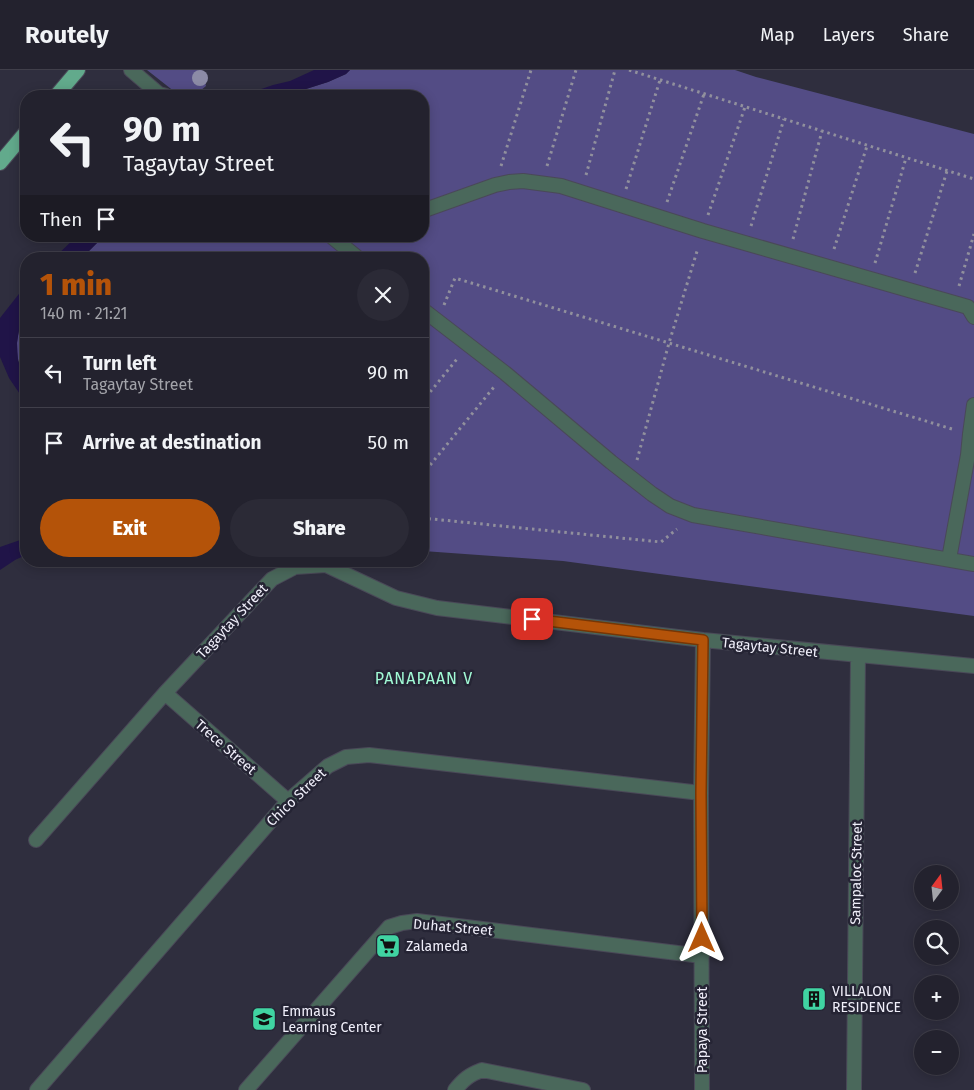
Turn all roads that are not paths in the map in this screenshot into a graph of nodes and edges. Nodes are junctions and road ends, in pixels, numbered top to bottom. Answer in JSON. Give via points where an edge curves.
{"nodes":[{"id":1,"x":78,"y":70,"type":"edge"},
{"id":2,"x":130,"y":70,"type":"edge"},
{"id":3,"x":61,"y":90,"type":"edge"},
{"id":4,"x":155,"y":90,"type":"edge"},
{"id":5,"x":20,"y":139,"type":"edge"},
{"id":6,"x":0,"y":163,"type":"edge"},
{"id":7,"x":429,"y":208,"type":"edge"},
{"id":8,"x":342,"y":242,"type":"edge"},
{"id":9,"x":352,"y":252,"type":"edge"},
{"id":10,"x":429,"y":313,"type":"edge"},
{"id":11,"x":974,"y":317,"type":"edge"},
{"id":12,"x":974,"y":405,"type":"edge"},
{"id":13,"x":949,"y":559,"type":"junction"},
{"id":14,"x":974,"y":564,"type":"edge"},
{"id":15,"x":295,"y":567,"type":"edge"},
{"id":16,"x":330,"y":567,"type":"edge"},
{"id":17,"x":703,"y":640,"type":"junction"},
{"id":18,"x":858,"y":656,"type":"junction"},
{"id":19,"x":974,"y":666,"type":"edge"},
{"id":20,"x":165,"y":693,"type":"junction"},
{"id":21,"x":701,"y":793,"type":"junction"},
{"id":22,"x":288,"y":801,"type":"junction"},
{"id":23,"x":36,"y":840,"type":"dead end"},
{"id":24,"x":702,"y":956,"type":"junction"},
{"id":25,"x":37,"y":1090,"type":"edge"},
{"id":26,"x":246,"y":1090,"type":"edge"},
{"id":27,"x":455,"y":1090,"type":"edge"},
{"id":28,"x":583,"y":1090,"type":"edge"},
{"id":29,"x":702,"y":1090,"type":"edge"},
{"id":30,"x":854,"y":1090,"type":"edge"}],
"edges":[{"from":1,"to":3,"type":"highway"},
{"from":2,"to":4,"type":"street"},
{"from":5,"to":6,"type":"highway"},
{"from":7,"to":11,"type":"street","via":[[510,182],[561,186],[703,231],[968,307]]},
{"from":8,"to":9,"type":"street"},
{"from":10,"to":13,"type":"street","via":[[670,506],[693,515]]},
{"from":12,"to":13,"type":"street"},
{"from":13,"to":14,"type":"street"},
{"from":15,"to":20,"type":"street","name":"Tagaytay Street","via":[[272,579]]},
{"from":16,"to":17,"type":"street","name":"Tagaytay Street","via":[[396,598],[437,608]]},
{"from":17,"to":18,"type":"street","name":"Tagaytay Street"},
{"from":17,"to":21,"type":"street","name":"Papaya Street"},
{"from":18,"to":19,"type":"street","name":"Tagaytay Street"},
{"from":18,"to":30,"type":"street","name":"Sampaloc Street"},
{"from":20,"to":22,"type":"street","name":"Trece Street"},
{"from":20,"to":23,"type":"street","name":"Tagaytay Street"},
{"from":21,"to":22,"type":"street","name":"Chico Street","via":[[369,755],[346,757],[328,766]]},
{"from":21,"to":24,"type":"street","name":"Papaya Street"},
{"from":22,"to":25,"type":"street","name":"Chico Street"},
{"from":24,"to":26,"type":"street","name":"Duhat Street","via":[[417,921],[402,923],[389,927]]},
{"from":24,"to":29,"type":"street","name":"Papaya Street"},
{"from":27,"to":28,"type":"street","via":[[462,1081],[482,1070]]}]}
